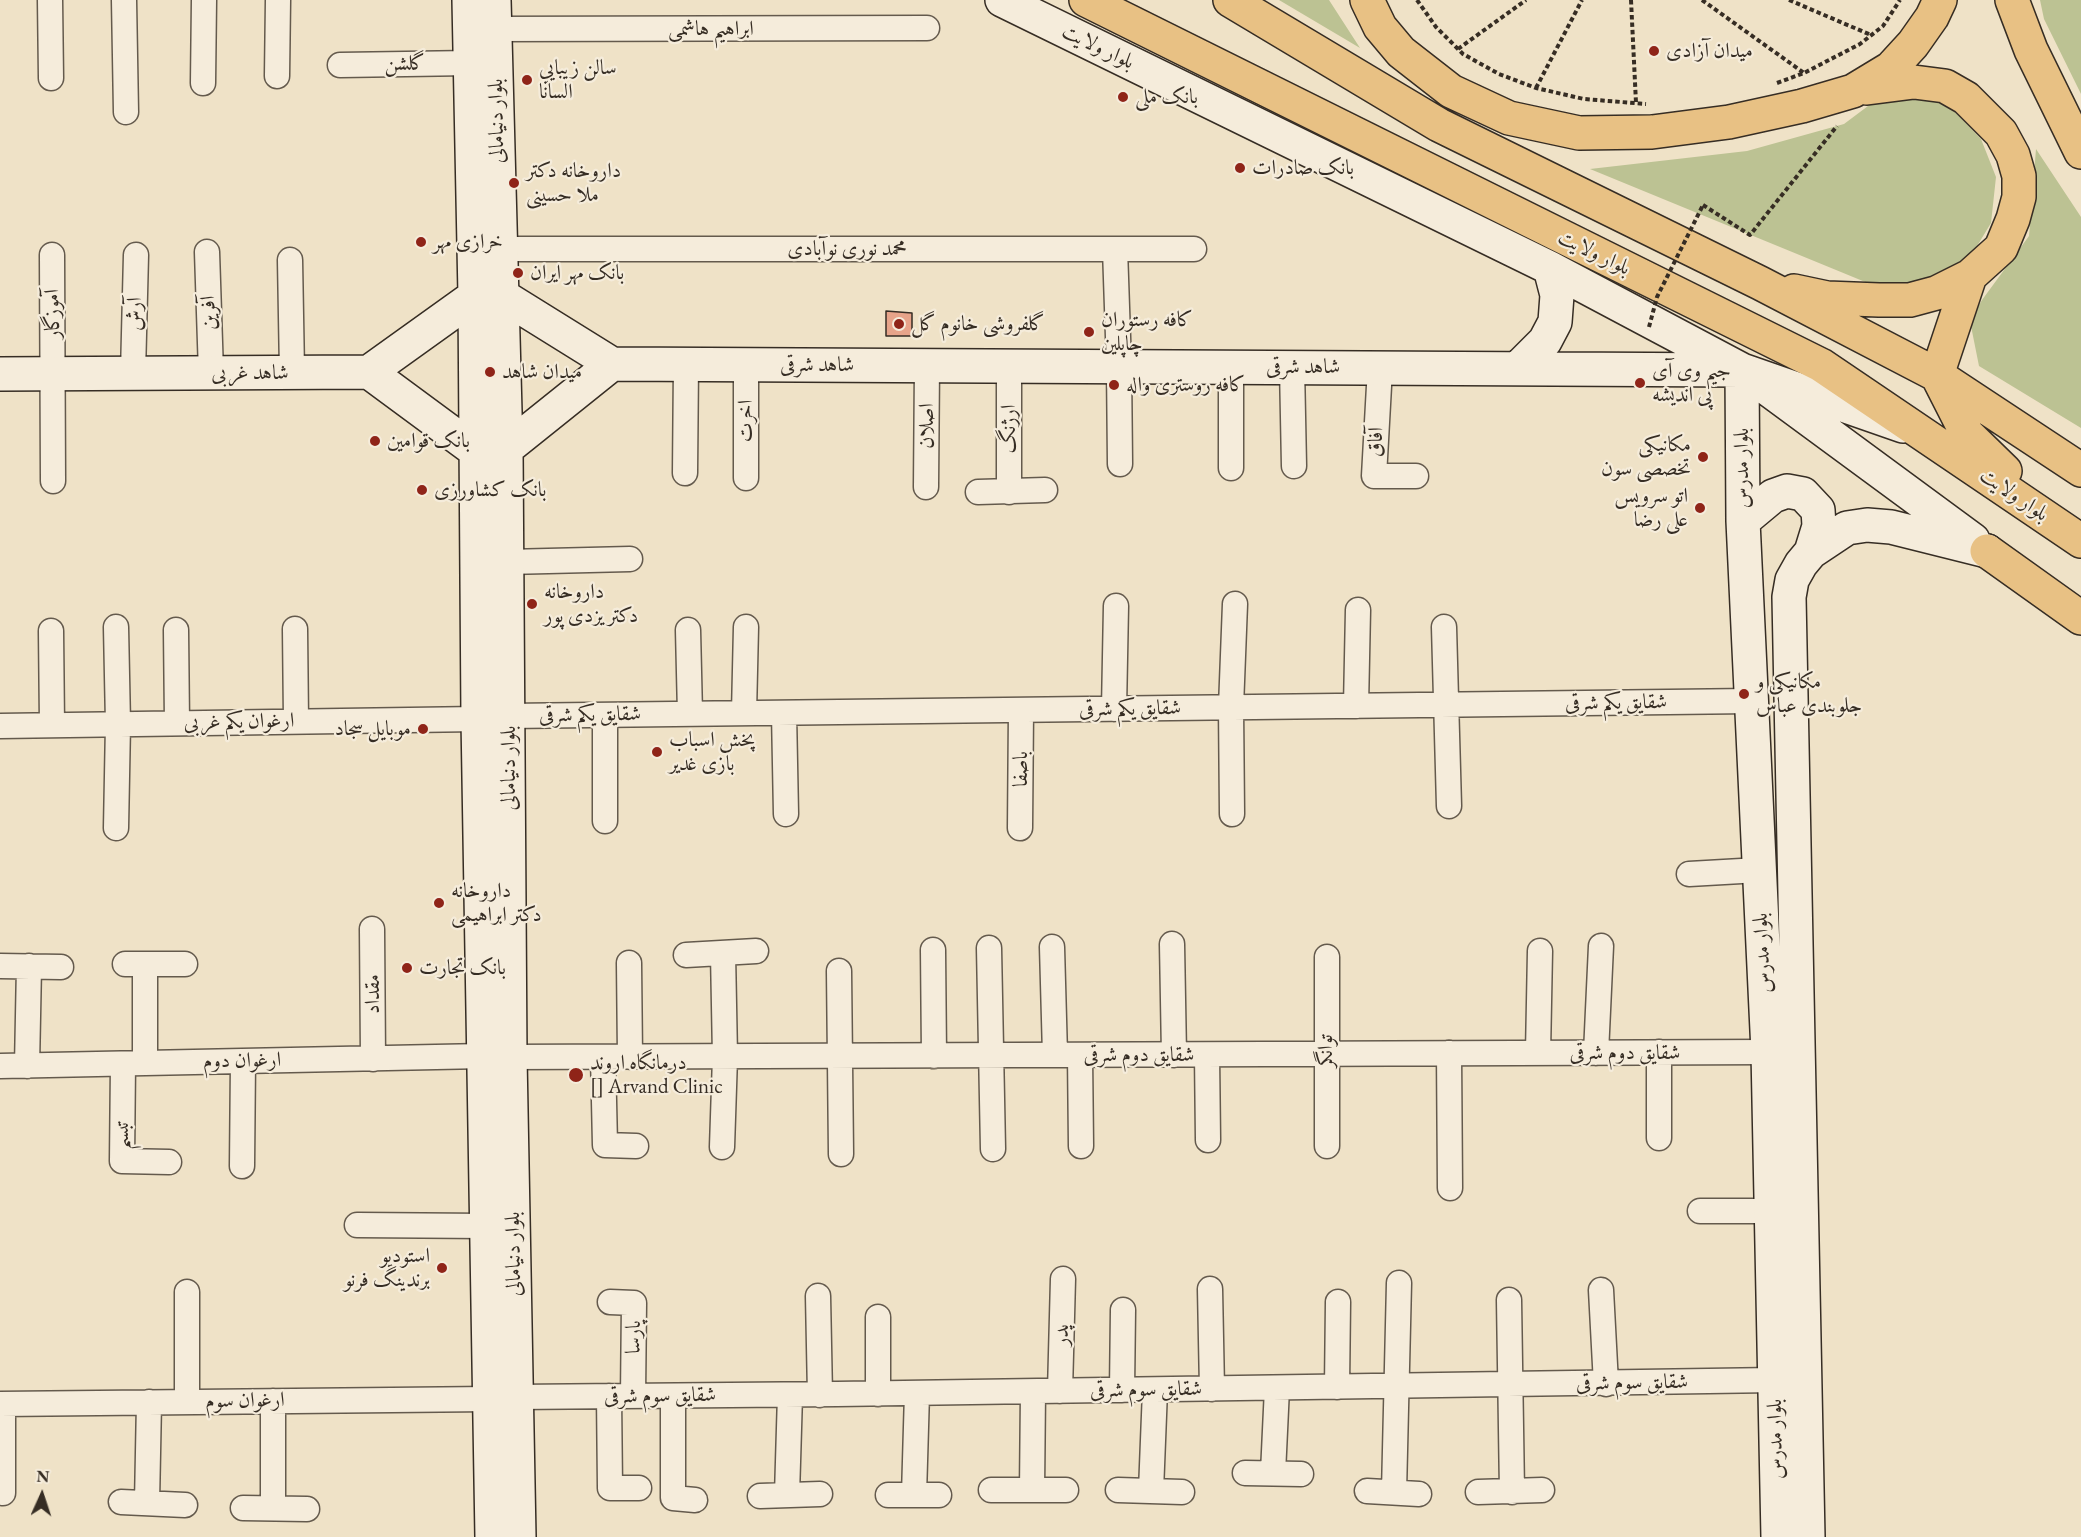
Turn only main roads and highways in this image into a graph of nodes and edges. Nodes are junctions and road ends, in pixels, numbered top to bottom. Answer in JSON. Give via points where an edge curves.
{"nodes":[{"id":1,"x":469,"y":0,"type":"edge"},
{"id":2,"x":1002,"y":0,"type":"edge"},
{"id":3,"x":1086,"y":0,"type":"edge"},
{"id":4,"x":1230,"y":0,"type":"edge"},
{"id":5,"x":1367,"y":0,"type":"edge"},
{"id":6,"x":1940,"y":0,"type":"edge"},
{"id":7,"x":2012,"y":0,"type":"edge"},
{"id":8,"x":495,"y":15,"type":"edge"},
{"id":9,"x":1853,"y":91,"type":"junction"},
{"id":10,"x":2081,"y":152,"type":"edge"},
{"id":11,"x":1550,"y":268,"type":"junction"},
{"id":12,"x":1970,"y":276,"type":"junction"},
{"id":13,"x":1760,"y":283,"type":"junction"},
{"id":14,"x":488,"y":295,"type":"junction"},
{"id":15,"x":612,"y":364,"type":"junction"},
{"id":16,"x":1518,"y":368,"type":"junction"},
{"id":17,"x":1742,"y":370,"type":"junction"},
{"id":18,"x":369,"y":372,"type":"junction"},
{"id":19,"x":0,"y":374,"type":"edge"},
{"id":20,"x":1937,"y":375,"type":"junction"},
{"id":21,"x":1921,"y":432,"type":"junction"},
{"id":22,"x":491,"y":450,"type":"junction"},
{"id":23,"x":2081,"y":470,"type":"edge"},
{"id":24,"x":1743,"y":521,"type":"junction"},
{"id":25,"x":2077,"y":538,"type":"edge"},
{"id":26,"x":1987,"y":551,"type":"junction"},
{"id":27,"x":1811,"y":552,"type":"junction"},
{"id":28,"x":2081,"y":618,"type":"edge"},
{"id":29,"x":493,"y":718,"type":"junction"},
{"id":30,"x":497,"y":1057,"type":"junction"},
{"id":31,"x":503,"y":1398,"type":"junction"},
{"id":32,"x":492,"y":1537,"type":"edge"},
{"id":33,"x":519,"y":1537,"type":"edge"},
{"id":34,"x":1778,"y":1537,"type":"edge"},
{"id":35,"x":1808,"y":1537,"type":"edge"}],
"edges":[{"from":1,"to":14,"type":"main road","name":"بلوار دنیامالی"},
{"from":2,"to":11,"type":"main road","name":"بلوار ولایت"},
{"from":3,"to":21,"type":"main road","name":"بلوار ولایت","via":[[1821,365]]},
{"from":4,"to":13,"type":"main road","via":[[1439,125]]},
{"from":5,"to":9,"type":"main road","via":[[1380,27],[1401,52],[1451,91],[1509,118],[1579,133],[1652,132],[1729,122]]},
{"from":6,"to":9,"type":"main road","via":[[1913,44],[1891,68]]},
{"from":7,"to":10,"type":"main road","via":[[2031,50]]},
{"from":8,"to":14,"type":"main road","name":"بلوار دنیامالی","via":[[499,249]]},
{"from":9,"to":12,"type":"main road","via":[[1914,82],[1945,86],[1966,98],[2001,133],[2019,176],[2019,197],[2001,248]]},
{"from":11,"to":16,"type":"main road","via":[[1557,295],[1555,322],[1545,341]]},
{"from":11,"to":17,"type":"main road","name":"بلوار ولایت"},
{"from":12,"to":13,"type":"main road","via":[[1936,293],[1910,300],[1827,298]]},
{"from":12,"to":20,"type":"main road"},
{"from":13,"to":20,"type":"main road"},
{"from":14,"to":15,"type":"main road"},
{"from":14,"to":18,"type":"main road"},
{"from":14,"to":22,"type":"main road","name":"بلوار دنیامالی"},
{"from":15,"to":16,"type":"main road","name":"شاهد شرقی"},
{"from":15,"to":22,"type":"main road"},
{"from":16,"to":17,"type":"main road","name":"شاهد شرقی"},
{"from":17,"to":21,"type":"main road"},
{"from":17,"to":24,"type":"main road","name":"بلوار مدرس"},
{"from":17,"to":26,"type":"main road"},
{"from":18,"to":19,"type":"main road","name":"شاهد غربی"},
{"from":18,"to":22,"type":"main road"},
{"from":20,"to":23,"type":"main road"},
{"from":20,"to":25,"type":"main road","via":[[1967,434]]},
{"from":21,"to":25,"type":"main road","name":"بلوار ولایت"},
{"from":22,"to":29,"type":"main road","name":"بلوار دنیامالی"},
{"from":22,"to":29,"type":"main road","name":"بلوار دنیامالی","via":[[507,562]]},
{"from":24,"to":27,"type":"main road","via":[[1773,496],[1788,491],[1803,494],[1818,510],[1819,526]]},
{"from":24,"to":34,"type":"main road","name":"بلوار مدرس","via":[[1768,1052]]},
{"from":26,"to":27,"type":"main road","via":[[1916,532],[1867,525],[1847,528]]},
{"from":26,"to":28,"type":"main road"},
{"from":27,"to":35,"type":"main road","name":"بلوار مدرس","via":[[1792,580],[1788,618]]},
{"from":29,"to":30,"type":"main road","name":"بلوار دنیامالی"},
{"from":30,"to":31,"type":"main road","name":"بلوار دنیامالی"},
{"from":30,"to":31,"type":"main road","name":"بلوار دنیامالی","via":[[487,1226]]},
{"from":31,"to":32,"type":"main road","name":"بلوار دنیامالی"},
{"from":31,"to":33,"type":"main road","name":"بلوار دنیامالی"}]}
